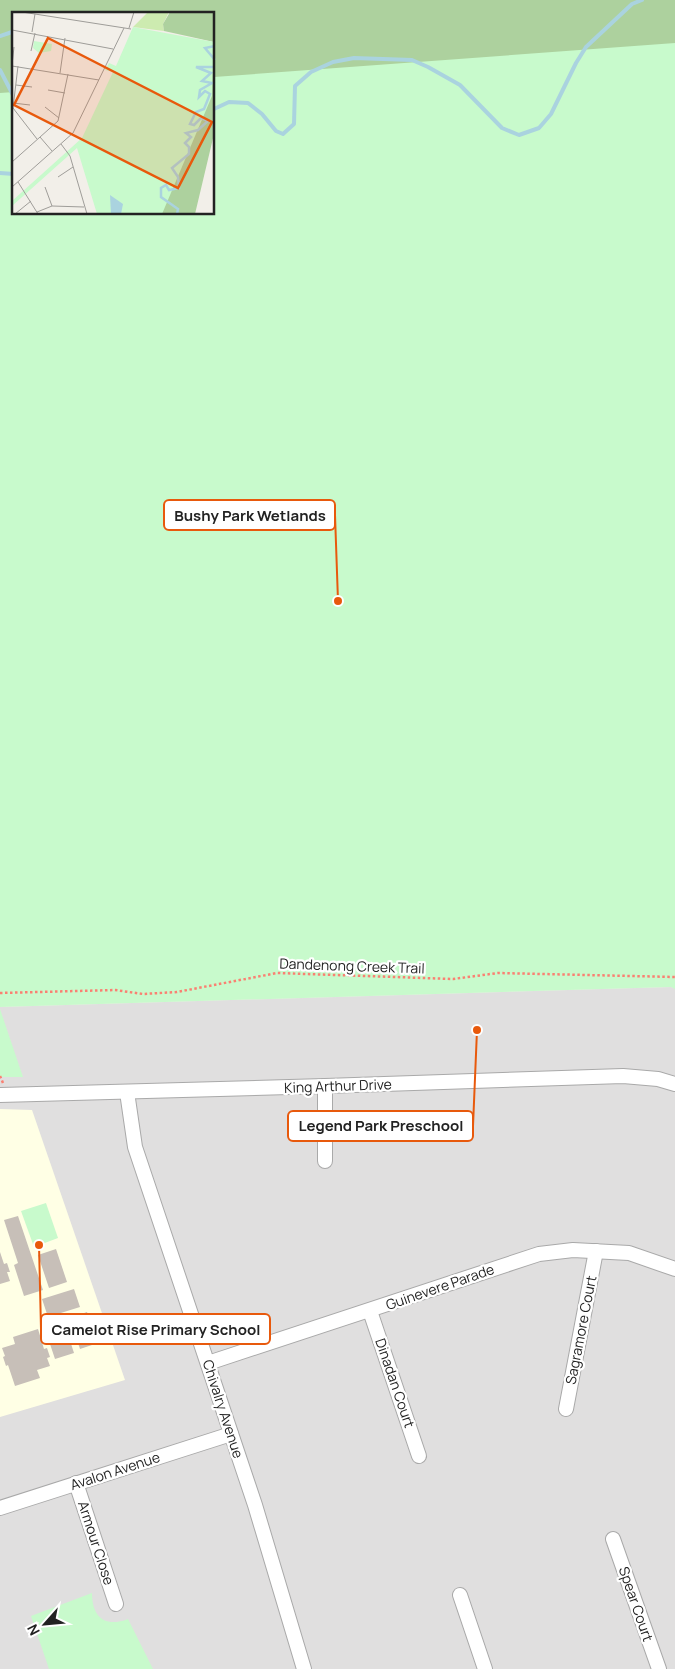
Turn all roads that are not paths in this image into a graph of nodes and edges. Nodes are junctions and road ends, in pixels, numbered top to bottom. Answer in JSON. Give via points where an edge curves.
{"nodes":[{"id":1,"x":675,"y":1084,"type":"edge"},
{"id":2,"x":325,"y":1086,"type":"junction"},
{"id":3,"x":126,"y":1092,"type":"junction"},
{"id":4,"x":0,"y":1095,"type":"edge"},
{"id":5,"x":326,"y":1160,"type":"dead end"},
{"id":6,"x":596,"y":1251,"type":"junction"},
{"id":7,"x":675,"y":1269,"type":"edge"},
{"id":8,"x":370,"y":1311,"type":"junction"},
{"id":9,"x":208,"y":1363,"type":"junction"},
{"id":10,"x":566,"y":1409,"type":"dead end"},
{"id":11,"x":231,"y":1434,"type":"junction"},
{"id":12,"x":419,"y":1456,"type":"dead end"},
{"id":13,"x":76,"y":1483,"type":"junction"},
{"id":14,"x":0,"y":1508,"type":"edge"},
{"id":15,"x":613,"y":1539,"type":"dead end"},
{"id":16,"x":460,"y":1595,"type":"dead end"},
{"id":17,"x":116,"y":1604,"type":"dead end"},
{"id":18,"x":304,"y":1669,"type":"edge"},
{"id":19,"x":485,"y":1669,"type":"edge"},
{"id":20,"x":659,"y":1669,"type":"edge"}],
"edges":[{"from":1,"to":2,"type":"street","name":"King Arthur Drive","via":[[623,1076]]},
{"from":2,"to":3,"type":"street","name":"King Arthur Drive"},
{"from":2,"to":5,"type":"street"},
{"from":3,"to":4,"type":"street","name":"King Arthur Drive"},
{"from":3,"to":9,"type":"street","name":"Chivalry Avenue","via":[[135,1147]]},
{"from":6,"to":7,"type":"street","name":"Guinevere Parade","via":[[628,1253]]},
{"from":6,"to":8,"type":"street","name":"Guinevere Parade","via":[[539,1254]]},
{"from":6,"to":10,"type":"street","name":"Sagramore Court"},
{"from":8,"to":9,"type":"street","name":"Guinevere Parade"},
{"from":8,"to":12,"type":"street","name":"Dinadan Court"},
{"from":9,"to":11,"type":"street","name":"Chivalry Avenue"},
{"from":11,"to":13,"type":"street","name":"Avalon Avenue"},
{"from":11,"to":18,"type":"street","name":"Chivalry Avenue"},
{"from":13,"to":14,"type":"street","name":"Avalon Avenue"},
{"from":13,"to":17,"type":"street","name":"Armour Close"},
{"from":15,"to":20,"type":"street","name":"Spear Court"},
{"from":16,"to":19,"type":"street"}]}
